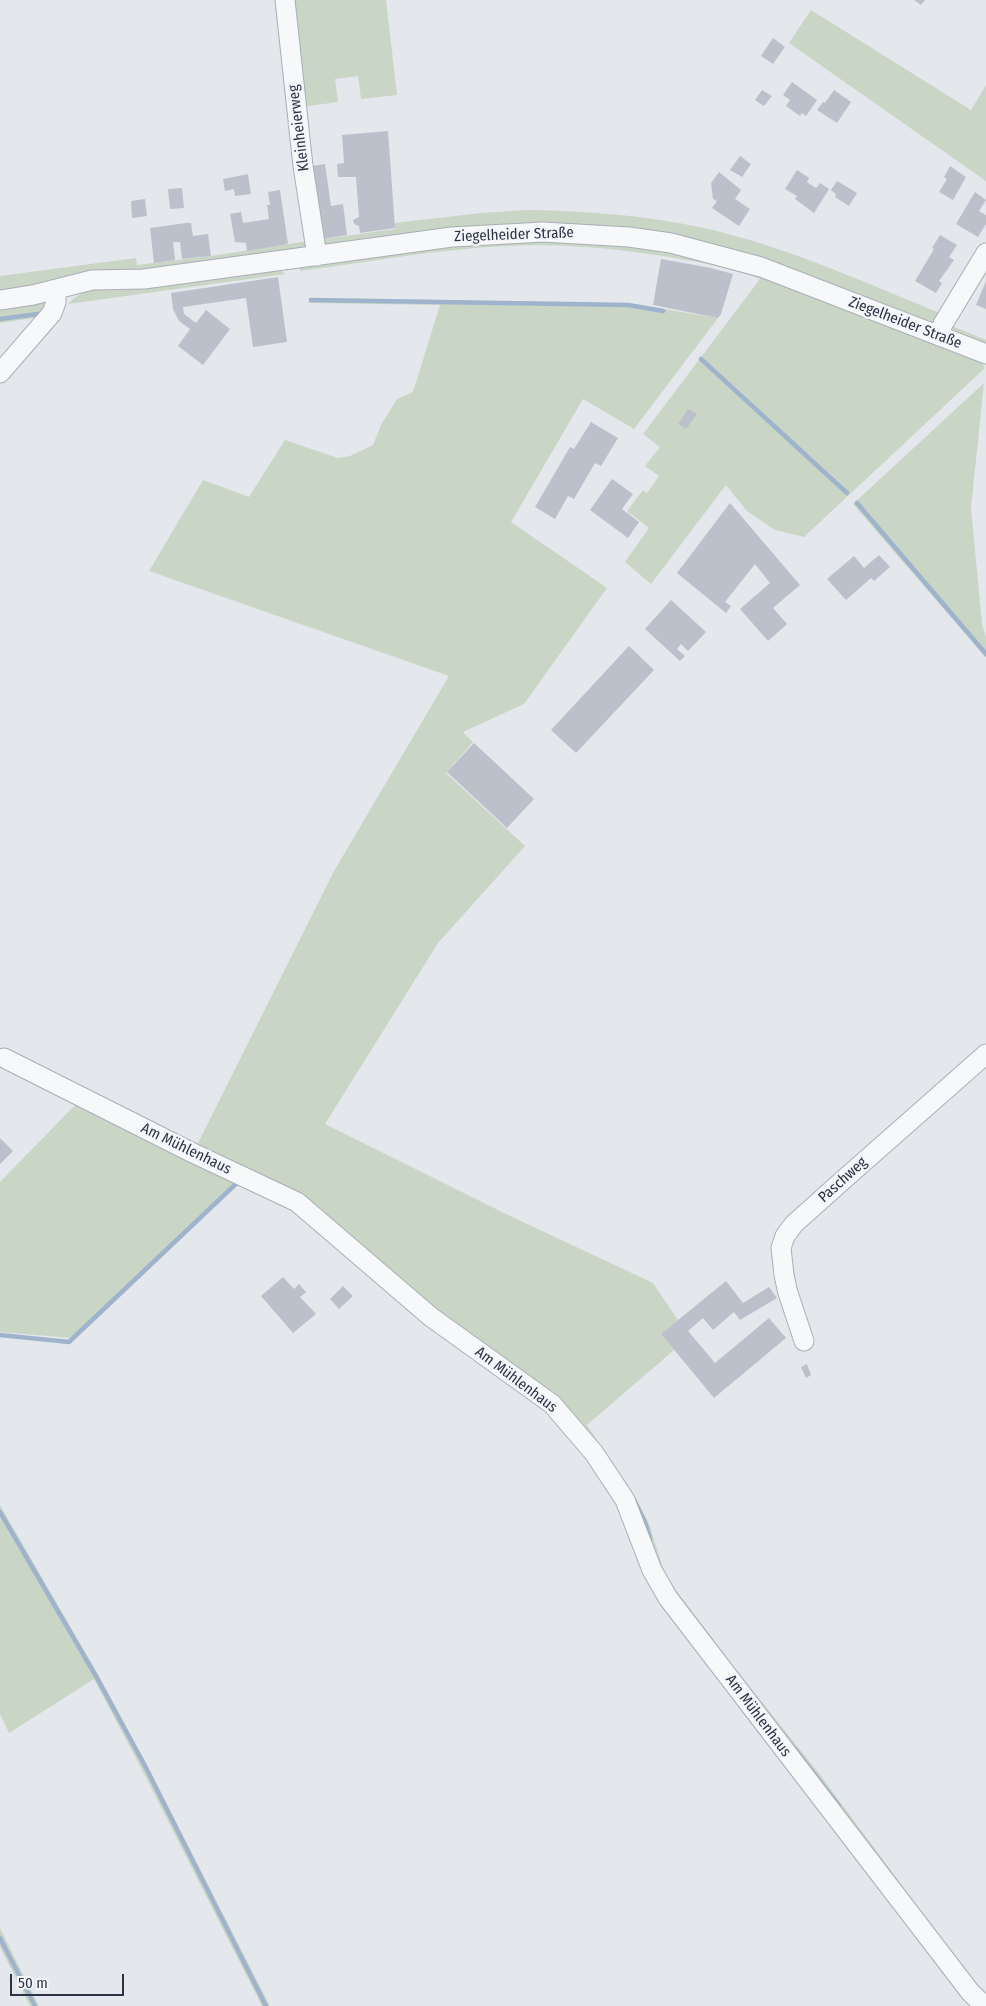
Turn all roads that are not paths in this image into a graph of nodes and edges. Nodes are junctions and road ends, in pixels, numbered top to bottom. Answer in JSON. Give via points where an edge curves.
{"nodes":[{"id":1,"x":284,"y":0,"type":"edge"},
{"id":2,"x":986,"y":253,"type":"edge"},
{"id":3,"x":317,"y":256,"type":"junction"},
{"id":4,"x":56,"y":290,"type":"junction"},
{"id":5,"x":0,"y":300,"type":"edge"},
{"id":6,"x":939,"y":336,"type":"junction"},
{"id":7,"x":986,"y":354,"type":"edge"},
{"id":8,"x":0,"y":373,"type":"edge"},
{"id":9,"x":986,"y":1054,"type":"edge"},
{"id":10,"x":4,"y":1058,"type":"dead end"},
{"id":11,"x":804,"y":1341,"type":"dead end"},
{"id":12,"x":985,"y":2006,"type":"edge"}],
"edges":[{"from":1,"to":3,"type":"street","name":"Kleinheierweg"},
{"from":2,"to":6,"type":"street"},
{"from":3,"to":4,"type":"street","name":"Ziegelheider Straße","via":[[144,279],[92,280]]},
{"from":3,"to":6,"type":"street","name":"Ziegelheider Straße","via":[[502,233],[569,232],[629,237],[671,243],[761,267]]},
{"from":4,"to":5,"type":"street","name":"Ziegelheider Straße"},
{"from":4,"to":8,"type":"street","via":[[52,313]]},
{"from":6,"to":7,"type":"street","name":"Ziegelheider Straße"},
{"from":9,"to":11,"type":"street","name":"Paschweg","via":[[842,1180],[785,1236],[781,1248],[784,1275]]},
{"from":10,"to":12,"type":"street","name":"Am Mühlenhaus","via":[[297,1202],[430,1317],[552,1404],[594,1453],[625,1500],[652,1570],[668,1598],[971,1993]]}]}
